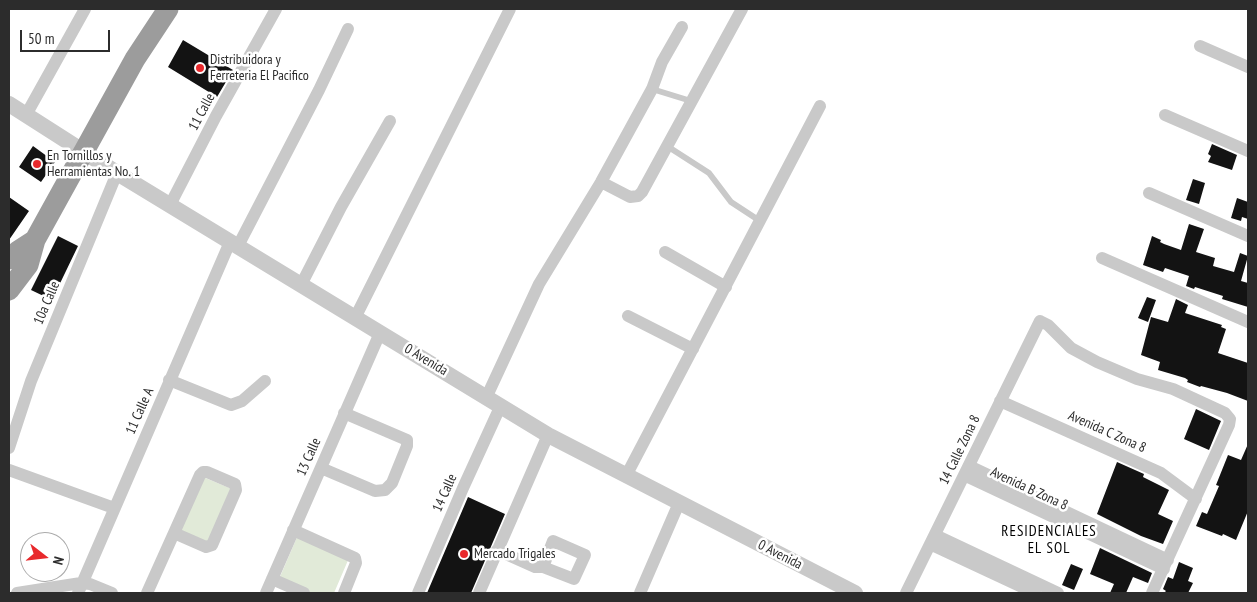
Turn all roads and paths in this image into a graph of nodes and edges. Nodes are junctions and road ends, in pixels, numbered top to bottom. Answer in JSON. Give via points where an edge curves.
{"nodes":[{"id":1,"x":84,"y":9,"type":"edge"},
{"id":2,"x":168,"y":9,"type":"edge"},
{"id":3,"x":276,"y":9,"type":"edge"},
{"id":4,"x":510,"y":9,"type":"edge"},
{"id":5,"x":742,"y":9,"type":"edge"},
{"id":6,"x":682,"y":26,"type":"dead end"},
{"id":7,"x":348,"y":28,"type":"dead end"},
{"id":8,"x":1200,"y":46,"type":"dead end"},
{"id":9,"x":1248,"y":67,"type":"edge"},
{"id":10,"x":652,"y":89,"type":"junction"},
{"id":11,"x":691,"y":101,"type":"junction"},
{"id":12,"x":9,"y":104,"type":"edge"},
{"id":13,"x":820,"y":106,"type":"dead end"},
{"id":14,"x":1165,"y":114,"type":"dead end"},
{"id":15,"x":26,"y":115,"type":"junction"},
{"id":16,"x":390,"y":121,"type":"dead end"},
{"id":17,"x":667,"y":146,"type":"junction"},
{"id":18,"x":1248,"y":151,"type":"edge"},
{"id":19,"x":85,"y":152,"type":"junction"},
{"id":20,"x":117,"y":172,"type":"junction"},
{"id":21,"x":601,"y":182,"type":"junction"},
{"id":22,"x":1149,"y":193,"type":"dead end"},
{"id":23,"x":170,"y":205,"type":"junction"},
{"id":24,"x":760,"y":221,"type":"junction"},
{"id":25,"x":1248,"y":236,"type":"edge"},
{"id":26,"x":35,"y":240,"type":"junction"},
{"id":27,"x":234,"y":244,"type":"junction"},
{"id":28,"x":665,"y":252,"type":"dead end"},
{"id":29,"x":1102,"y":258,"type":"dead end"},
{"id":30,"x":9,"y":259,"type":"edge"},
{"id":31,"x":301,"y":285,"type":"junction"},
{"id":32,"x":726,"y":287,"type":"junction"},
{"id":33,"x":9,"y":290,"type":"edge"},
{"id":34,"x":628,"y":316,"type":"dead end"},
{"id":35,"x":355,"y":318,"type":"junction"},
{"id":36,"x":1248,"y":322,"type":"edge"},
{"id":37,"x":380,"y":333,"type":"junction"},
{"id":38,"x":693,"y":349,"type":"junction"},
{"id":39,"x":169,"y":380,"type":"junction"},
{"id":40,"x":265,"y":381,"type":"dead end"},
{"id":41,"x":487,"y":396,"type":"junction"},
{"id":42,"x":1000,"y":401,"type":"junction"},
{"id":43,"x":501,"y":405,"type":"junction"},
{"id":44,"x":344,"y":413,"type":"junction"},
{"id":45,"x":548,"y":435,"type":"junction"},
{"id":46,"x":9,"y":448,"type":"edge"},
{"id":47,"x":321,"y":468,"type":"junction"},
{"id":48,"x":9,"y":470,"type":"edge"},
{"id":49,"x":966,"y":470,"type":"junction"},
{"id":50,"x":626,"y":476,"type":"junction"},
{"id":51,"x":1196,"y":499,"type":"junction"},
{"id":52,"x":679,"y":503,"type":"junction"},
{"id":53,"x":114,"y":508,"type":"junction"},
{"id":54,"x":294,"y":530,"type":"junction"},
{"id":55,"x":174,"y":533,"type":"junction"},
{"id":56,"x":932,"y":539,"type":"junction"},
{"id":57,"x":497,"y":550,"type":"junction"},
{"id":58,"x":1166,"y":564,"type":"junction"},
{"id":59,"x":543,"y":567,"type":"junction"},
{"id":60,"x":272,"y":579,"type":"junction"},
{"id":61,"x":79,"y":588,"type":"edge"},
{"id":62,"x":848,"y":592,"type":"edge"},
{"id":63,"x":17,"y":593,"type":"edge"},
{"id":64,"x":112,"y":593,"type":"edge"},
{"id":65,"x":147,"y":593,"type":"edge"},
{"id":66,"x":266,"y":593,"type":"edge"},
{"id":67,"x":304,"y":593,"type":"edge"},
{"id":68,"x":344,"y":593,"type":"edge"},
{"id":69,"x":418,"y":593,"type":"edge"},
{"id":70,"x":479,"y":593,"type":"edge"},
{"id":71,"x":640,"y":593,"type":"edge"},
{"id":72,"x":906,"y":593,"type":"edge"},
{"id":73,"x":1035,"y":593,"type":"edge"},
{"id":74,"x":1058,"y":593,"type":"edge"},
{"id":75,"x":1152,"y":593,"type":"edge"}],
"edges":[{"from":1,"to":15,"type":"street"},
{"from":2,"to":19,"type":"highway","via":[[145,42]]},
{"from":3,"to":23,"type":"street","name":"11 Calle"},
{"from":4,"to":35,"type":"street"},
{"from":5,"to":11,"type":"street"},
{"from":6,"to":10,"type":"street","via":[[662,62]]},
{"from":7,"to":27,"type":"street","name":"11 Calle A","via":[[319,90]]},
{"from":8,"to":9,"type":"street"},
{"from":10,"to":11,"type":"lane"},
{"from":10,"to":21,"type":"street"},
{"from":11,"to":17,"type":"street"},
{"from":12,"to":15,"type":"street","name":"0 Avenida"},
{"from":13,"to":24,"type":"street"},
{"from":14,"to":18,"type":"street"},
{"from":15,"to":19,"type":"street","name":"0 Avenida"},
{"from":16,"to":31,"type":"street"},
{"from":17,"to":21,"type":"street","via":[[638,196],[625,196]]},
{"from":17,"to":24,"type":"lane","via":[[709,173],[731,202]]},
{"from":19,"to":20,"type":"street","name":"0 Avenida"},
{"from":19,"to":26,"type":"highway"},
{"from":20,"to":23,"type":"street","name":"0 Avenida"},
{"from":20,"to":46,"type":"street","name":"10a Calle","via":[[31,380]]},
{"from":21,"to":41,"type":"street","via":[[539,284]]},
{"from":22,"to":25,"type":"street"},
{"from":23,"to":27,"type":"street","name":"0 Avenida"},
{"from":24,"to":32,"type":"street"},
{"from":26,"to":30,"type":"highway"},
{"from":26,"to":33,"type":"highway","via":[[28,265]]},
{"from":27,"to":31,"type":"street","name":"0 Avenida"},
{"from":27,"to":39,"type":"street","name":"11 Calle A"},
{"from":28,"to":32,"type":"street"},
{"from":29,"to":36,"type":"street"},
{"from":31,"to":35,"type":"street","name":"0 Avenida"},
{"from":32,"to":38,"type":"street"},
{"from":34,"to":38,"type":"street"},
{"from":35,"to":37,"type":"street","name":"0 Avenida"},
{"from":37,"to":41,"type":"street","name":"0 Avenida"},
{"from":37,"to":44,"type":"street","name":"13 Calle"},
{"from":38,"to":50,"type":"street"},
{"from":39,"to":40,"type":"street","via":[[226,404],[237,404]]},
{"from":39,"to":53,"type":"street","name":"11 Calle A"},
{"from":41,"to":43,"type":"street","name":"0 Avenida"},
{"from":42,"to":49,"type":"street","name":"14 Calle Zona 8"},
{"from":42,"to":51,"type":"street","name":"Avenida C Zona 8","via":[[1161,472]]},
{"from":42,"to":51,"type":"street","name":"14 Calle Zona 8","via":[[1040,321],[1070,348],[1097,362],[1137,379],[1173,388],[1225,413],[1230,419],[1229,425]]},
{"from":43,"to":45,"type":"street","name":"0 Avenida"},
{"from":43,"to":69,"type":"street","name":"14 Calle"},
{"from":44,"to":47,"type":"street","name":"13 Calle"},
{"from":44,"to":47,"type":"street","via":[[407,440],[393,480],[385,490],[375,490]]},
{"from":45,"to":50,"type":"street","name":"0 Avenida"},
{"from":45,"to":57,"type":"street"},
{"from":47,"to":54,"type":"street","name":"13 Calle"},
{"from":48,"to":53,"type":"street"},
{"from":49,"to":56,"type":"street","name":"14 Calle Zona 8"},
{"from":49,"to":58,"type":"street","name":"Avenida B Zona 8"},
{"from":50,"to":52,"type":"street","name":"0 Avenida"},
{"from":51,"to":58,"type":"street"},
{"from":52,"to":62,"type":"street","name":"0 Avenida"},
{"from":52,"to":71,"type":"street"},
{"from":53,"to":61,"type":"street","name":"11 Calle A"},
{"from":54,"to":60,"type":"street","name":"13 Calle"},
{"from":54,"to":68,"type":"street","via":[[354,557],[356,563]]},
{"from":55,"to":55,"type":"street","via":[[203,472],[236,484],[211,546],[206,547]]},
{"from":55,"to":65,"type":"street"},
{"from":56,"to":72,"type":"street","name":"14 Calle Zona 8"},
{"from":56,"to":73,"type":"street"},
{"from":56,"to":74,"type":"street"},
{"from":57,"to":59,"type":"street","via":[[535,567]]},
{"from":57,"to":70,"type":"street"},
{"from":58,"to":75,"type":"street"},
{"from":59,"to":59,"type":"street","via":[[553,541],[585,555],[574,579]]},
{"from":60,"to":66,"type":"street","name":"13 Calle"},
{"from":60,"to":67,"type":"street"},
{"from":61,"to":63,"type":"street"},
{"from":61,"to":64,"type":"street","via":[[90,584]]}]}
